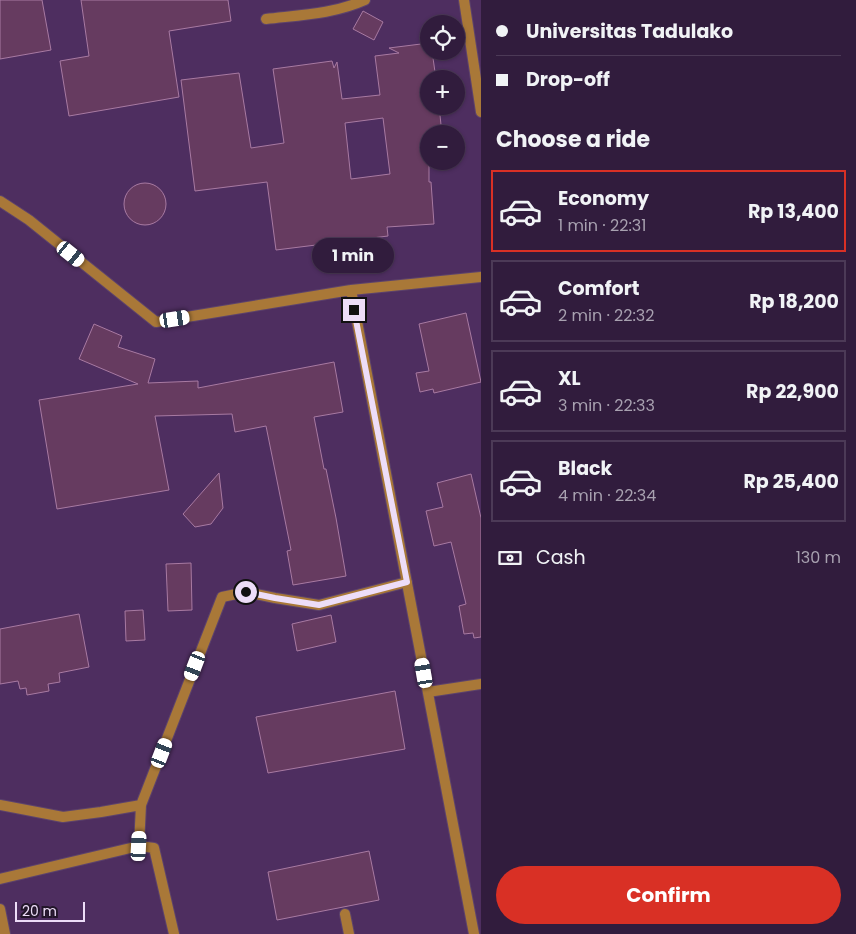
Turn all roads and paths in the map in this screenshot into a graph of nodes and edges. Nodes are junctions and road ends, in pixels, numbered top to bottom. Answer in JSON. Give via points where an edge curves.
{"nodes":[{"id":1,"x":366,"y":0,"type":"edge"},
{"id":2,"x":464,"y":0,"type":"edge"},
{"id":3,"x":266,"y":19,"type":"dead end"},
{"id":4,"x":481,"y":112,"type":"edge"},
{"id":5,"x":0,"y":201,"type":"edge"},
{"id":6,"x":481,"y":277,"type":"edge"},
{"id":7,"x":351,"y":290,"type":"junction"},
{"id":8,"x":407,"y":582,"type":"junction"},
{"id":9,"x":481,"y":684,"type":"edge"},
{"id":10,"x":428,"y":692,"type":"junction"},
{"id":11,"x":0,"y":805,"type":"edge"},
{"id":12,"x":141,"y":805,"type":"junction"},
{"id":13,"x":139,"y":846,"type":"junction"},
{"id":14,"x":0,"y":879,"type":"edge"},
{"id":15,"x":0,"y":909,"type":"edge"},
{"id":16,"x":345,"y":914,"type":"dead end"},
{"id":17,"x":5,"y":934,"type":"edge"},
{"id":18,"x":174,"y":934,"type":"edge"},
{"id":19,"x":349,"y":934,"type":"edge"},
{"id":20,"x":474,"y":934,"type":"edge"}],
"edges":[{"from":1,"to":3,"type":"lane","via":[[347,8],[316,14]]},
{"from":2,"to":4,"type":"lane"},
{"from":5,"to":7,"type":"lane","via":[[29,220],[156,322]]},
{"from":6,"to":7,"type":"lane"},
{"from":7,"to":8,"type":"lane"},
{"from":8,"to":10,"type":"lane"},
{"from":8,"to":12,"type":"lane","via":[[319,605],[246,592],[222,597]]},
{"from":9,"to":10,"type":"lane"},
{"from":10,"to":20,"type":"lane"},
{"from":11,"to":12,"type":"lane","via":[[63,817]]},
{"from":12,"to":13,"type":"lane"},
{"from":13,"to":14,"type":"lane"},
{"from":13,"to":18,"type":"lane","via":[[154,848]]},
{"from":15,"to":17,"type":"lane"},
{"from":16,"to":19,"type":"lane"}]}
